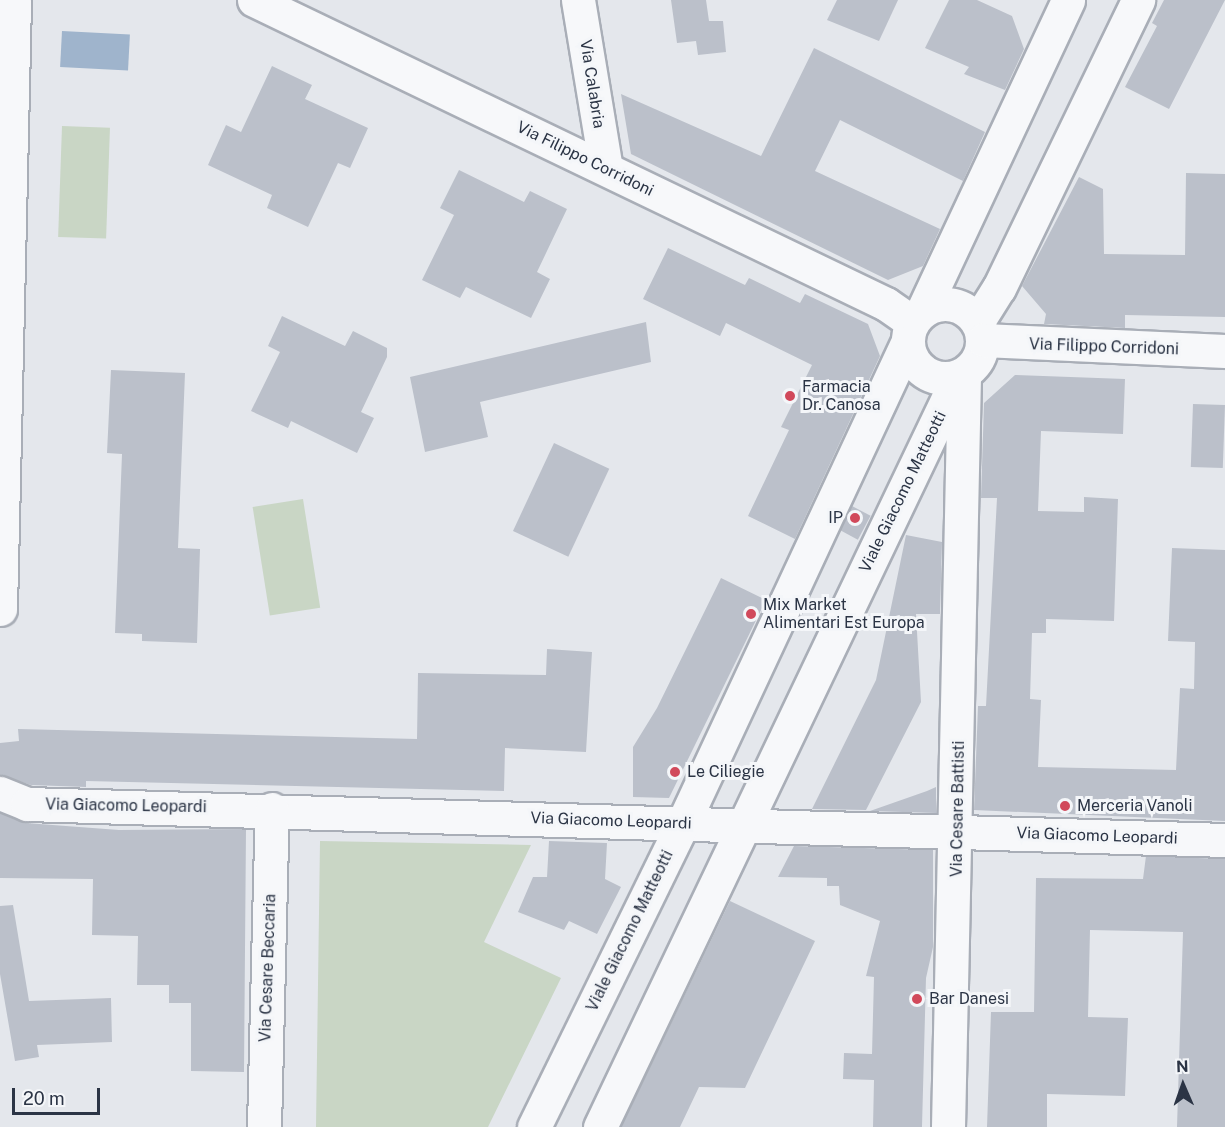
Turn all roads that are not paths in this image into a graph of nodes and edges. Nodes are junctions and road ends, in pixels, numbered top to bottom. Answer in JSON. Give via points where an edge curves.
{"nodes":[{"id":1,"x":14,"y":0,"type":"edge"},
{"id":2,"x":254,"y":0,"type":"edge"},
{"id":3,"x":578,"y":0,"type":"edge"},
{"id":4,"x":1138,"y":0,"type":"edge"},
{"id":5,"x":1055,"y":4,"type":"edge"},
{"id":6,"x":606,"y":169,"type":"junction"},
{"id":7,"x":914,"y":325,"type":"junction"},
{"id":8,"x":980,"y":331,"type":"junction"},
{"id":9,"x":1225,"y":351,"type":"edge"},
{"id":10,"x":961,"y":375,"type":"junction"},
{"id":11,"x":911,"y":474,"type":"junction"},
{"id":12,"x":963,"y":490,"type":"junction"},
{"id":13,"x":0,"y":609,"type":"edge"},
{"id":14,"x":0,"y":793,"type":"edge"},
{"id":15,"x":272,"y":808,"type":"junction"},
{"id":16,"x":683,"y":823,"type":"junction"},
{"id":17,"x":743,"y":826,"type":"junction"},
{"id":18,"x":958,"y":832,"type":"junction"},
{"id":19,"x":1225,"y":840,"type":"edge"},
{"id":20,"x":264,"y":1127,"type":"edge"},
{"id":21,"x":534,"y":1127,"type":"edge"},
{"id":22,"x":600,"y":1127,"type":"edge"},
{"id":23,"x":948,"y":1127,"type":"edge"}],
"edges":[{"from":1,"to":13,"type":"street"},
{"from":2,"to":6,"type":"street","name":"Via Filippo Corridoni"},
{"from":3,"to":6,"type":"street","name":"Via Calabria"},
{"from":4,"to":8,"type":"street"},
{"from":5,"to":7,"type":"street","name":"Viale Giacomo Matteotti"},
{"from":6,"to":7,"type":"street","name":"Via Filippo Corridoni","via":[[886,304]]},
{"from":7,"to":8,"type":"street","via":[[953,306]]},
{"from":7,"to":10,"type":"street","via":[[912,360],[924,373],[940,379]]},
{"from":7,"to":16,"type":"street","name":"Viale Giacomo Matteotti"},
{"from":8,"to":9,"type":"street","name":"Via Filippo Corridoni"},
{"from":8,"to":10,"type":"street","via":[[978,360]]},
{"from":10,"to":11,"type":"street","name":"Viale Giacomo Matteotti"},
{"from":10,"to":12,"type":"street","name":"Via Cesare Battisti"},
{"from":11,"to":12,"type":"street"},
{"from":11,"to":17,"type":"street","name":"Viale Giacomo Matteotti"},
{"from":12,"to":18,"type":"street","name":"Via Cesare Battisti"},
{"from":14,"to":15,"type":"street","name":"Via Giacomo Leopardi","via":[[27,804]]},
{"from":15,"to":16,"type":"street","name":"Via Giacomo Leopardi"},
{"from":15,"to":20,"type":"street","name":"Via Cesare Beccaria"},
{"from":16,"to":17,"type":"street","name":"Via Giacomo Leopardi"},
{"from":16,"to":21,"type":"street","name":"Viale Giacomo Matteotti"},
{"from":17,"to":18,"type":"street","name":"Via Giacomo Leopardi"},
{"from":17,"to":22,"type":"street","name":"Viale Giacomo Matteotti"},
{"from":18,"to":19,"type":"street","name":"Via Giacomo Leopardi"},
{"from":18,"to":23,"type":"street","name":"Via Cesare Battisti"}]}
